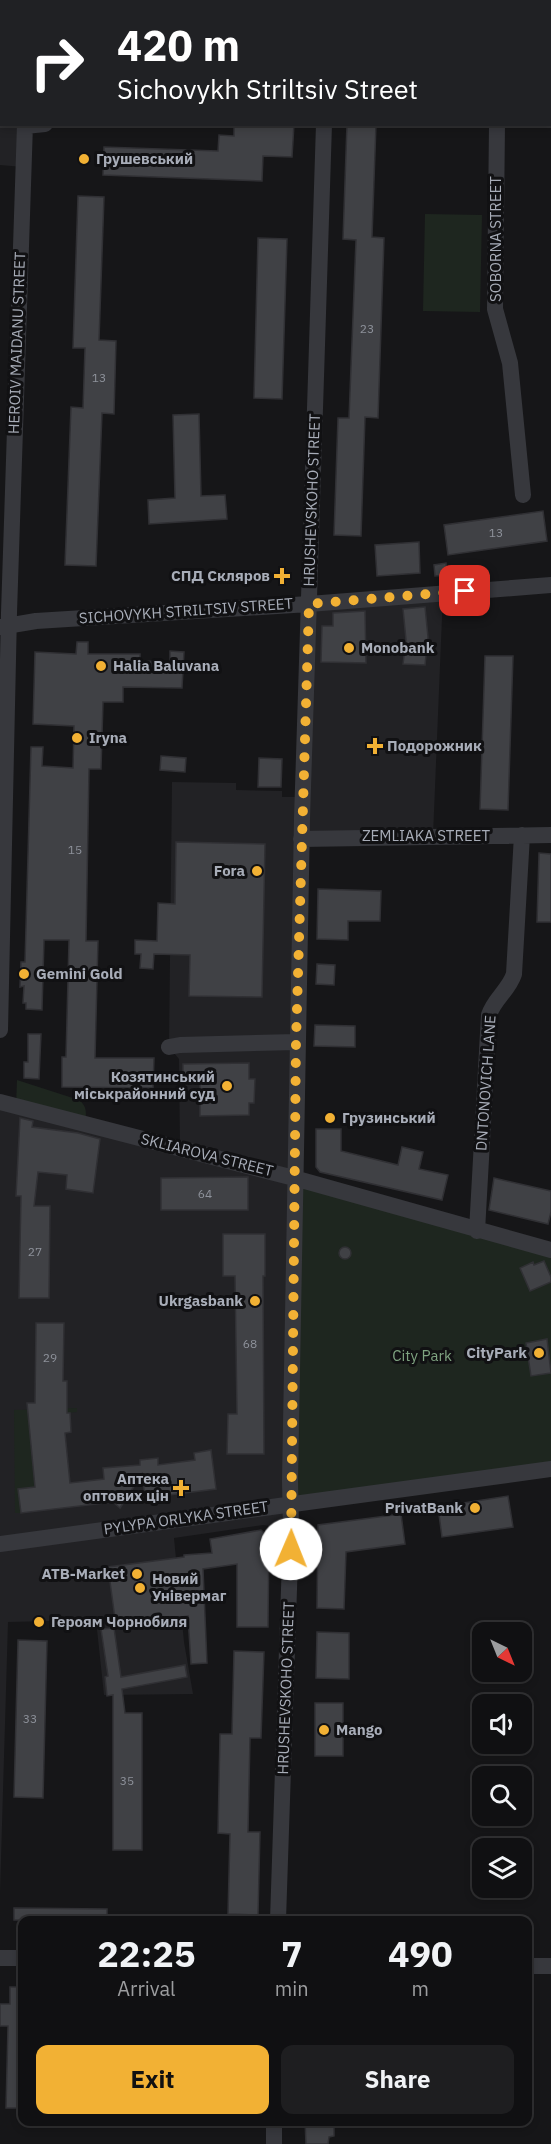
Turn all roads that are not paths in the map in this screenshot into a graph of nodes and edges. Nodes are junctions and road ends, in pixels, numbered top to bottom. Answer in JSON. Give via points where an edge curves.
{"nodes":[{"id":1,"x":25,"y":126,"type":"edge"},
{"id":2,"x":324,"y":126,"type":"edge"},
{"id":3,"x":497,"y":126,"type":"edge"},
{"id":4,"x":524,"y":495,"type":"dead end"},
{"id":5,"x":551,"y":585,"type":"edge"},
{"id":6,"x":309,"y":604,"type":"junction"},
{"id":7,"x":4,"y":626,"type":"edge"},
{"id":8,"x":522,"y":835,"type":"junction"},
{"id":9,"x":551,"y":835,"type":"edge"},
{"id":10,"x":301,"y":838,"type":"junction"},
{"id":11,"x":0,"y":1030,"type":"edge"},
{"id":12,"x":296,"y":1042,"type":"junction"},
{"id":13,"x":169,"y":1047,"type":"dead end"},
{"id":14,"x":0,"y":1102,"type":"edge"},
{"id":15,"x":294,"y":1178,"type":"junction"},
{"id":16,"x":477,"y":1231,"type":"junction"},
{"id":17,"x":551,"y":1250,"type":"edge"},
{"id":18,"x":551,"y":1469,"type":"edge"},
{"id":19,"x":291,"y":1504,"type":"junction"},
{"id":20,"x":0,"y":1544,"type":"edge"},
{"id":21,"x":278,"y":1916,"type":"edge"},
{"id":22,"x":0,"y":1958,"type":"edge"},
{"id":23,"x":18,"y":1958,"type":"edge"},
{"id":24,"x":532,"y":1966,"type":"edge"},
{"id":25,"x":551,"y":1966,"type":"edge"},
{"id":26,"x":274,"y":2126,"type":"edge"},
{"id":27,"x":274,"y":2144,"type":"edge"}],
"edges":[{"from":1,"to":7,"type":"street","name":"HEROIV MAIDANU STREET"},
{"from":2,"to":6,"type":"street","name":"HRUSHEVSKOHO STREET"},
{"from":3,"to":4,"type":"street","name":"SOBORNA STREET","via":[[495,309],[510,363]]},
{"from":5,"to":6,"type":"street","name":"SICHOVYKH STRILTSIV STREET"},
{"from":6,"to":7,"type":"street","name":"SICHOVYKH STRILTSIV STREET"},
{"from":6,"to":10,"type":"street","name":"HRUSHEVSKOHO STREET"},
{"from":7,"to":11,"type":"street","name":"HEROIV MAIDANU STREET"},
{"from":8,"to":9,"type":"street","name":"ZEMLIAKA STREET"},
{"from":8,"to":10,"type":"street","name":"ZEMLIAKA STREET"},
{"from":8,"to":16,"type":"street","name":"DNTONOVICH LANE","via":[[514,974],[489,1015]]},
{"from":10,"to":12,"type":"street","name":"HRUSHEVSKOHO STREET"},
{"from":12,"to":13,"type":"street"},
{"from":12,"to":15,"type":"street","name":"HRUSHEVSKOHO STREET"},
{"from":14,"to":15,"type":"street","name":"SKLIAROVA STREET"},
{"from":15,"to":16,"type":"street","name":"SKLIAROVA STREET"},
{"from":15,"to":19,"type":"street","name":"HRUSHEVSKOHO STREET"},
{"from":16,"to":17,"type":"street","name":"SKLIAROVA STREET"},
{"from":18,"to":19,"type":"street","name":"PYLYPA ORLYKA STREET"},
{"from":19,"to":20,"type":"street","name":"PYLYPA ORLYKA STREET"},
{"from":19,"to":21,"type":"street","name":"HRUSHEVSKOHO STREET"},
{"from":22,"to":23,"type":"street"},
{"from":24,"to":25,"type":"street"},
{"from":26,"to":27,"type":"street"}]}
